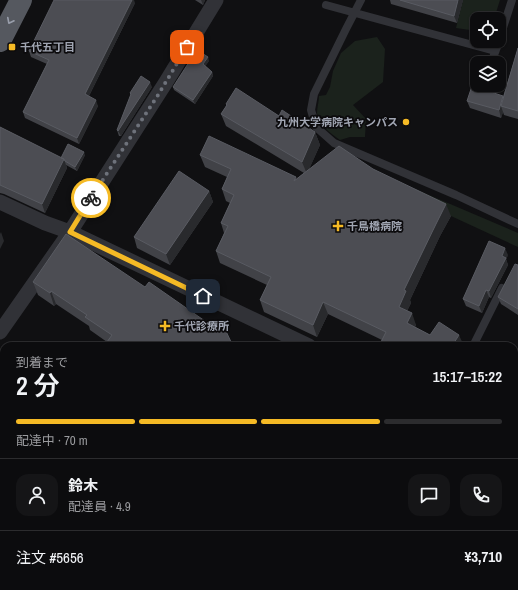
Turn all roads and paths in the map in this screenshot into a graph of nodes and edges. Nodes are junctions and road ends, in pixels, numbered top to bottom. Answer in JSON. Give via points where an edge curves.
{"nodes":[{"id":1,"x":21,"y":0,"type":"edge"},
{"id":2,"x":216,"y":0,"type":"edge"},
{"id":3,"x":361,"y":0,"type":"edge"},
{"id":4,"x":512,"y":0,"type":"edge"},
{"id":5,"x":326,"y":5,"type":"dead end"},
{"id":6,"x":355,"y":12,"type":"junction"},
{"id":7,"x":506,"y":18,"type":"edge"},
{"id":8,"x":0,"y":41,"type":"edge"},
{"id":9,"x":496,"y":48,"type":"edge"},
{"id":10,"x":495,"y":51,"type":"junction"},
{"id":11,"x":493,"y":56,"type":"edge"},
{"id":12,"x":0,"y":202,"type":"edge"},
{"id":13,"x":518,"y":224,"type":"edge"},
{"id":14,"x":70,"y":232,"type":"junction"},
{"id":15,"x":508,"y":278,"type":"edge"},
{"id":16,"x":0,"y":332,"type":"edge"},
{"id":17,"x":297,"y":342,"type":"edge"},
{"id":18,"x":474,"y":342,"type":"edge"}],
"edges":[{"from":1,"to":8,"type":"highway","one_way":true},
{"from":2,"to":14,"type":"street"},
{"from":3,"to":6,"type":"lane"},
{"from":4,"to":7,"type":"lane"},
{"from":5,"to":6,"type":"lane"},
{"from":6,"to":10,"type":"lane"},
{"from":6,"to":13,"type":"lane","via":[[314,94],[311,110],[316,127],[334,143]]},
{"from":9,"to":10,"type":"lane"},
{"from":10,"to":11,"type":"lane"},
{"from":12,"to":14,"type":"street"},
{"from":14,"to":16,"type":"street"},
{"from":14,"to":17,"type":"street"},
{"from":15,"to":18,"type":"lane"}]}
